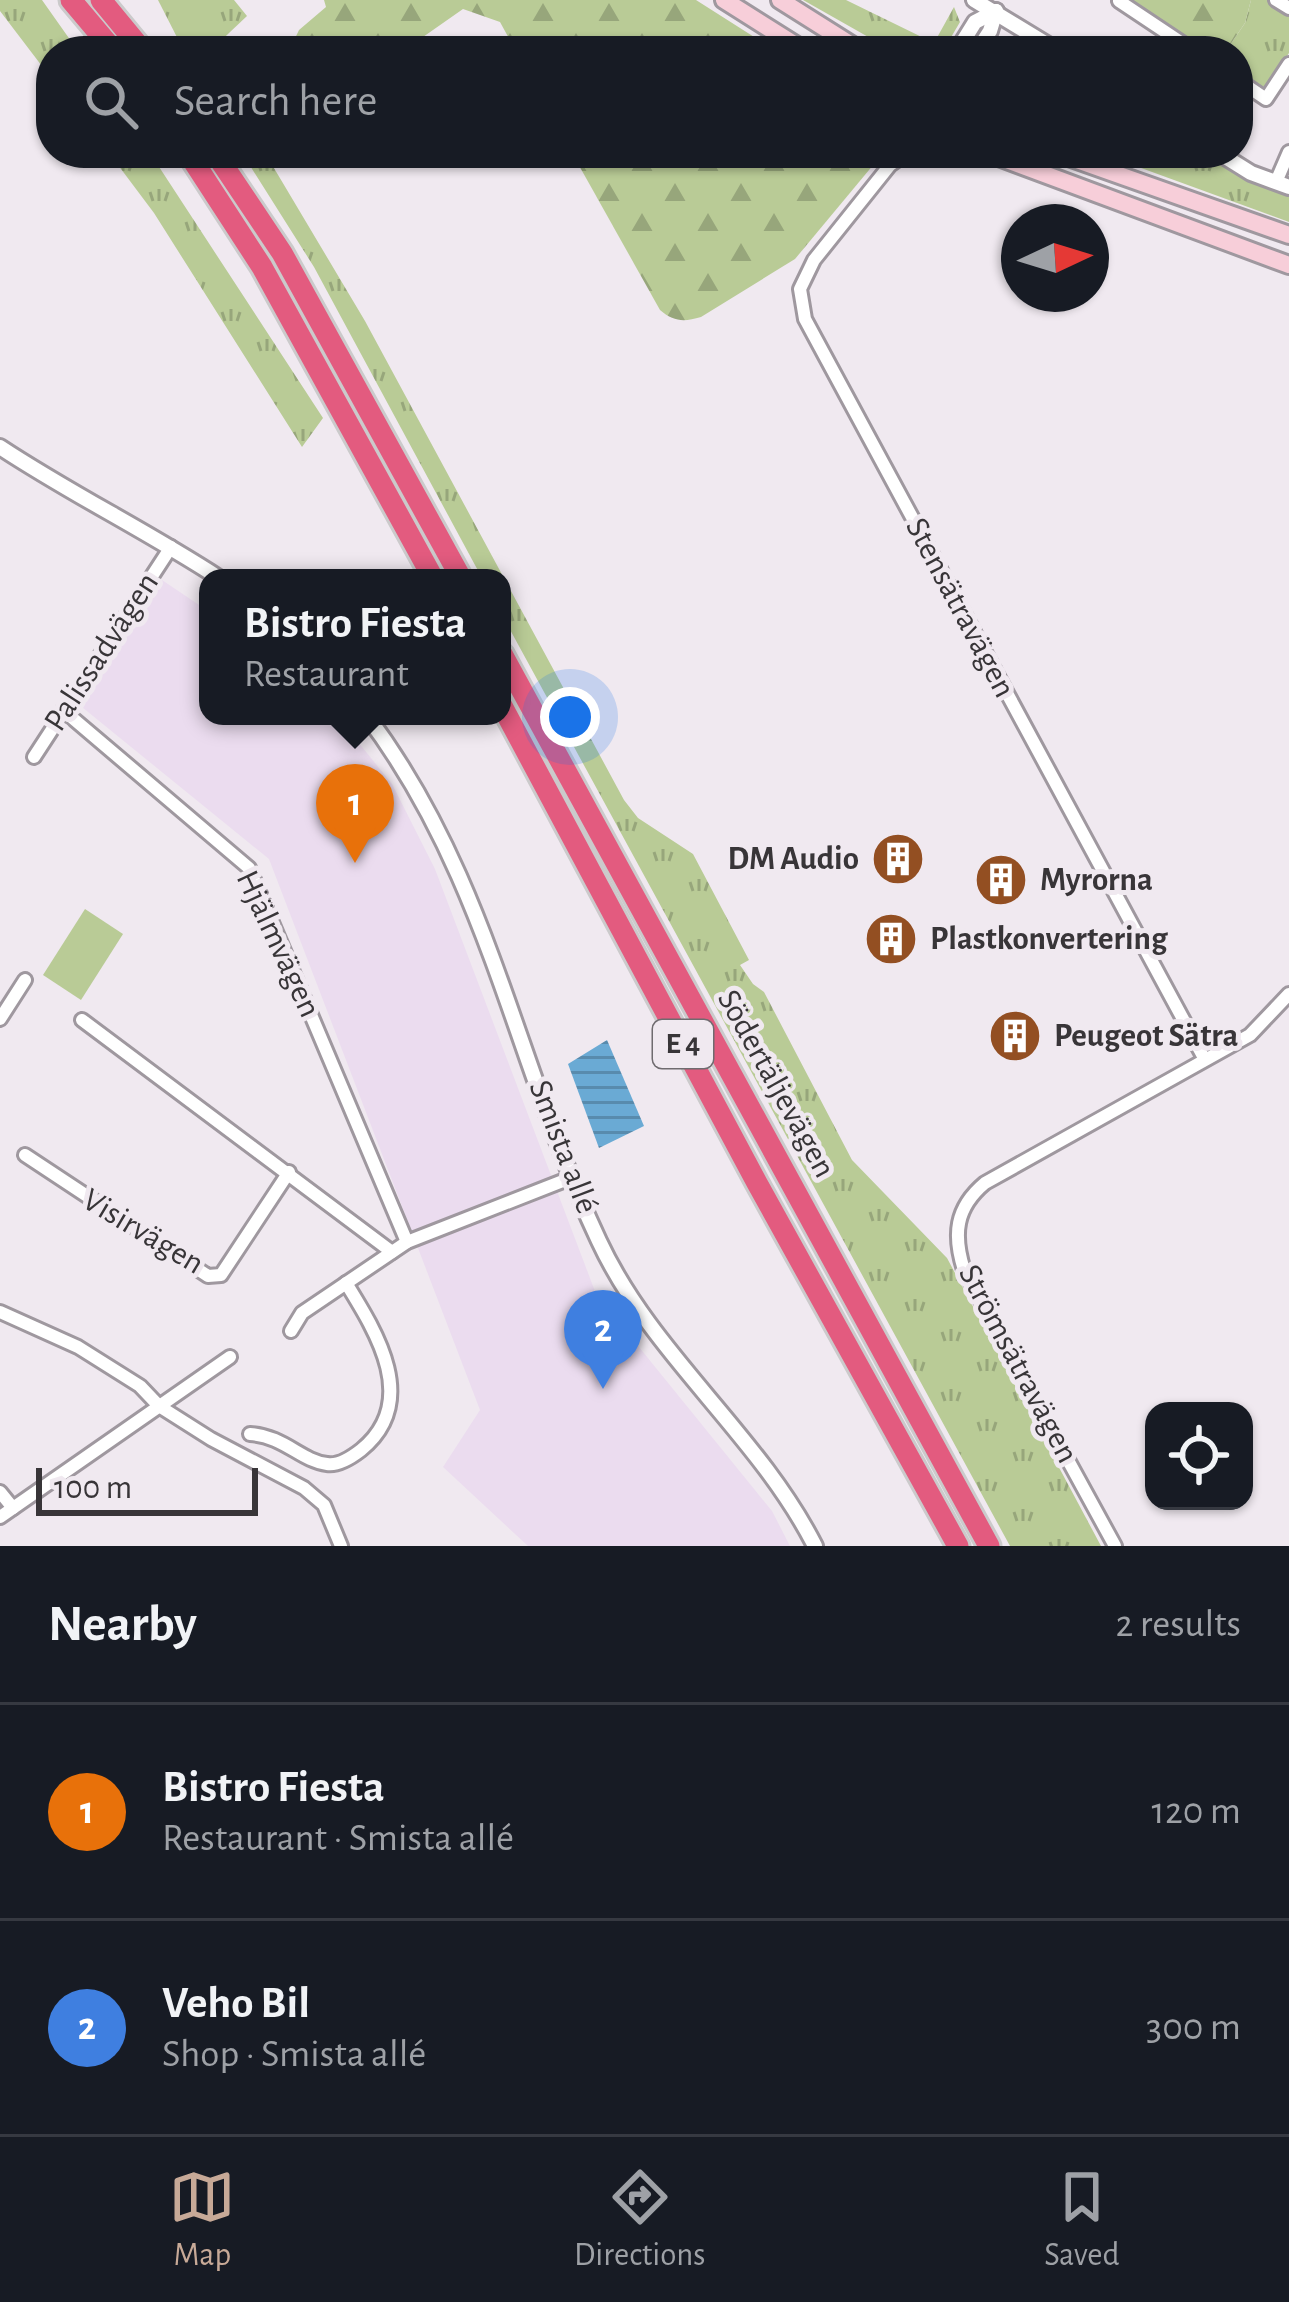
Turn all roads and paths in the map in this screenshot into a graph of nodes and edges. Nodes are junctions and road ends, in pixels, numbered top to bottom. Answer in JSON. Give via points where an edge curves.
{"nodes":[{"id":1,"x":71,"y":0,"type":"edge"},
{"id":2,"x":101,"y":0,"type":"edge"},
{"id":3,"x":724,"y":0,"type":"edge"},
{"id":4,"x":779,"y":0,"type":"edge"},
{"id":5,"x":974,"y":0,"type":"edge"},
{"id":6,"x":1276,"y":0,"type":"edge"},
{"id":7,"x":1119,"y":1,"type":"edge"},
{"id":8,"x":999,"y":6,"type":"edge"},
{"id":9,"x":1289,"y":8,"type":"edge"},
{"id":10,"x":101,"y":36,"type":"edge"},
{"id":11,"x":131,"y":36,"type":"edge"},
{"id":12,"x":781,"y":36,"type":"edge"},
{"id":13,"x":837,"y":36,"type":"edge"},
{"id":14,"x":966,"y":36,"type":"edge"},
{"id":15,"x":987,"y":36,"type":"edge"},
{"id":16,"x":1038,"y":36,"type":"edge"},
{"id":17,"x":1172,"y":36,"type":"edge"},
{"id":18,"x":1289,"y":64,"type":"edge"},
{"id":19,"x":1253,"y":90,"type":"edge"},
{"id":20,"x":1289,"y":152,"type":"edge"},
{"id":21,"x":198,"y":168,"type":"edge"},
{"id":22,"x":225,"y":168,"type":"edge"},
{"id":23,"x":885,"y":168,"type":"edge"},
{"id":24,"x":1028,"y":168,"type":"edge"},
{"id":25,"x":1101,"y":168,"type":"edge"},
{"id":26,"x":1243,"y":168,"type":"edge"},
{"id":27,"x":1282,"y":184,"type":"edge"},
{"id":28,"x":1289,"y":235,"type":"edge"},
{"id":29,"x":1289,"y":265,"type":"edge"},
{"id":30,"x":0,"y":447,"type":"edge"},
{"id":31,"x":171,"y":547,"type":"junction"},
{"id":32,"x":205,"y":569,"type":"edge"},
{"id":33,"x":428,"y":569,"type":"edge"},
{"id":34,"x":455,"y":569,"type":"edge"},
{"id":35,"x":511,"y":670,"type":"edge"},
{"id":36,"x":63,"y":710,"type":"junction"},
{"id":37,"x":511,"y":723,"type":"edge"},
{"id":38,"x":374,"y":725,"type":"edge"},
{"id":39,"x":34,"y":758,"type":"dead end"},
{"id":40,"x":25,"y":980,"type":"dead end"},
{"id":41,"x":1289,"y":994,"type":"edge"},
{"id":42,"x":0,"y":1019,"type":"edge"},
{"id":43,"x":82,"y":1020,"type":"dead end"},
{"id":44,"x":1204,"y":1058,"type":"junction"},
{"id":45,"x":25,"y":1155,"type":"dead end"},
{"id":46,"x":289,"y":1172,"type":"junction"},
{"id":47,"x":573,"y":1177,"type":"junction"},
{"id":48,"x":406,"y":1242,"type":"junction"},
{"id":49,"x":392,"y":1252,"type":"junction"},
{"id":50,"x":346,"y":1283,"type":"junction"},
{"id":51,"x":0,"y":1312,"type":"edge"},
{"id":52,"x":291,"y":1331,"type":"dead end"},
{"id":53,"x":230,"y":1357,"type":"dead end"},
{"id":54,"x":159,"y":1406,"type":"junction"},
{"id":55,"x":250,"y":1434,"type":"dead end"},
{"id":56,"x":0,"y":1492,"type":"edge"},
{"id":57,"x":13,"y":1508,"type":"junction"},
{"id":58,"x":0,"y":1517,"type":"edge"},
{"id":59,"x":341,"y":1546,"type":"edge"},
{"id":60,"x":815,"y":1546,"type":"edge"},
{"id":61,"x":958,"y":1546,"type":"edge"},
{"id":62,"x":989,"y":1546,"type":"edge"},
{"id":63,"x":1114,"y":1546,"type":"edge"}],
"edges":[{"from":1,"to":10,"type":"highway"},
{"from":2,"to":11,"type":"highway"},
{"from":3,"to":12,"type":"main road"},
{"from":4,"to":13,"type":"main road"},
{"from":5,"to":8,"type":"street"},
{"from":6,"to":9,"type":"street"},
{"from":7,"to":17,"type":"street"},
{"from":8,"to":14,"type":"street"},
{"from":8,"to":15,"type":"street"},
{"from":8,"to":16,"type":"street"},
{"from":18,"to":19,"type":"street","via":[[1266,99]]},
{"from":20,"to":27,"type":"street"},
{"from":21,"to":33,"type":"highway","via":[[262,267]]},
{"from":22,"to":34,"type":"highway","via":[[282,253]]},
{"from":23,"to":44,"type":"street","name":"Stensätravägen","via":[[814,260],[800,290],[805,319]]},
{"from":24,"to":29,"type":"main road"},
{"from":25,"to":28,"type":"main road"},
{"from":26,"to":27,"type":"street"},
{"from":30,"to":31,"type":"street"},
{"from":31,"to":32,"type":"street"},
{"from":31,"to":36,"type":"street","name":"Palissadvägen"},
{"from":35,"to":62,"type":"highway","name":"Södertäljevägen","number":"E 4"},
{"from":36,"to":39,"type":"street","name":"Palissadvägen"},
{"from":36,"to":48,"type":"street","name":"Hjälmvägen","via":[[249,868]]},
{"from":37,"to":61,"type":"highway","name":"Södertäljevägen","number":"E 4"},
{"from":38,"to":47,"type":"street","name":"Smista allé","via":[[452,852]]},
{"from":40,"to":42,"type":"street"},
{"from":41,"to":44,"type":"street","name":"Strömsätravägen","via":[[1250,1035]]},
{"from":43,"to":46,"type":"street"},
{"from":44,"to":63,"type":"street","name":"Strömsätravägen","via":[[985,1183],[958,1220],[964,1270]]},
{"from":45,"to":46,"type":"street","name":"Visirvägen","via":[[208,1276],[221,1275]]},
{"from":46,"to":49,"type":"street"},
{"from":47,"to":48,"type":"street"},
{"from":47,"to":60,"type":"street","name":"Smista allé","via":[[621,1283],[761,1459]]},
{"from":48,"to":49,"type":"street"},
{"from":49,"to":50,"type":"street"},
{"from":50,"to":52,"type":"street","via":[[302,1313]]},
{"from":50,"to":55,"type":"street","via":[[387,1360],[388,1406],[376,1438],[349,1460],[327,1464],[271,1435]]},
{"from":51,"to":54,"type":"street","via":[[78,1347]]},
{"from":53,"to":54,"type":"street"},
{"from":54,"to":57,"type":"street"},
{"from":54,"to":59,"type":"street","via":[[304,1488],[324,1505]]},
{"from":56,"to":57,"type":"street"},
{"from":57,"to":58,"type":"street"}]}
